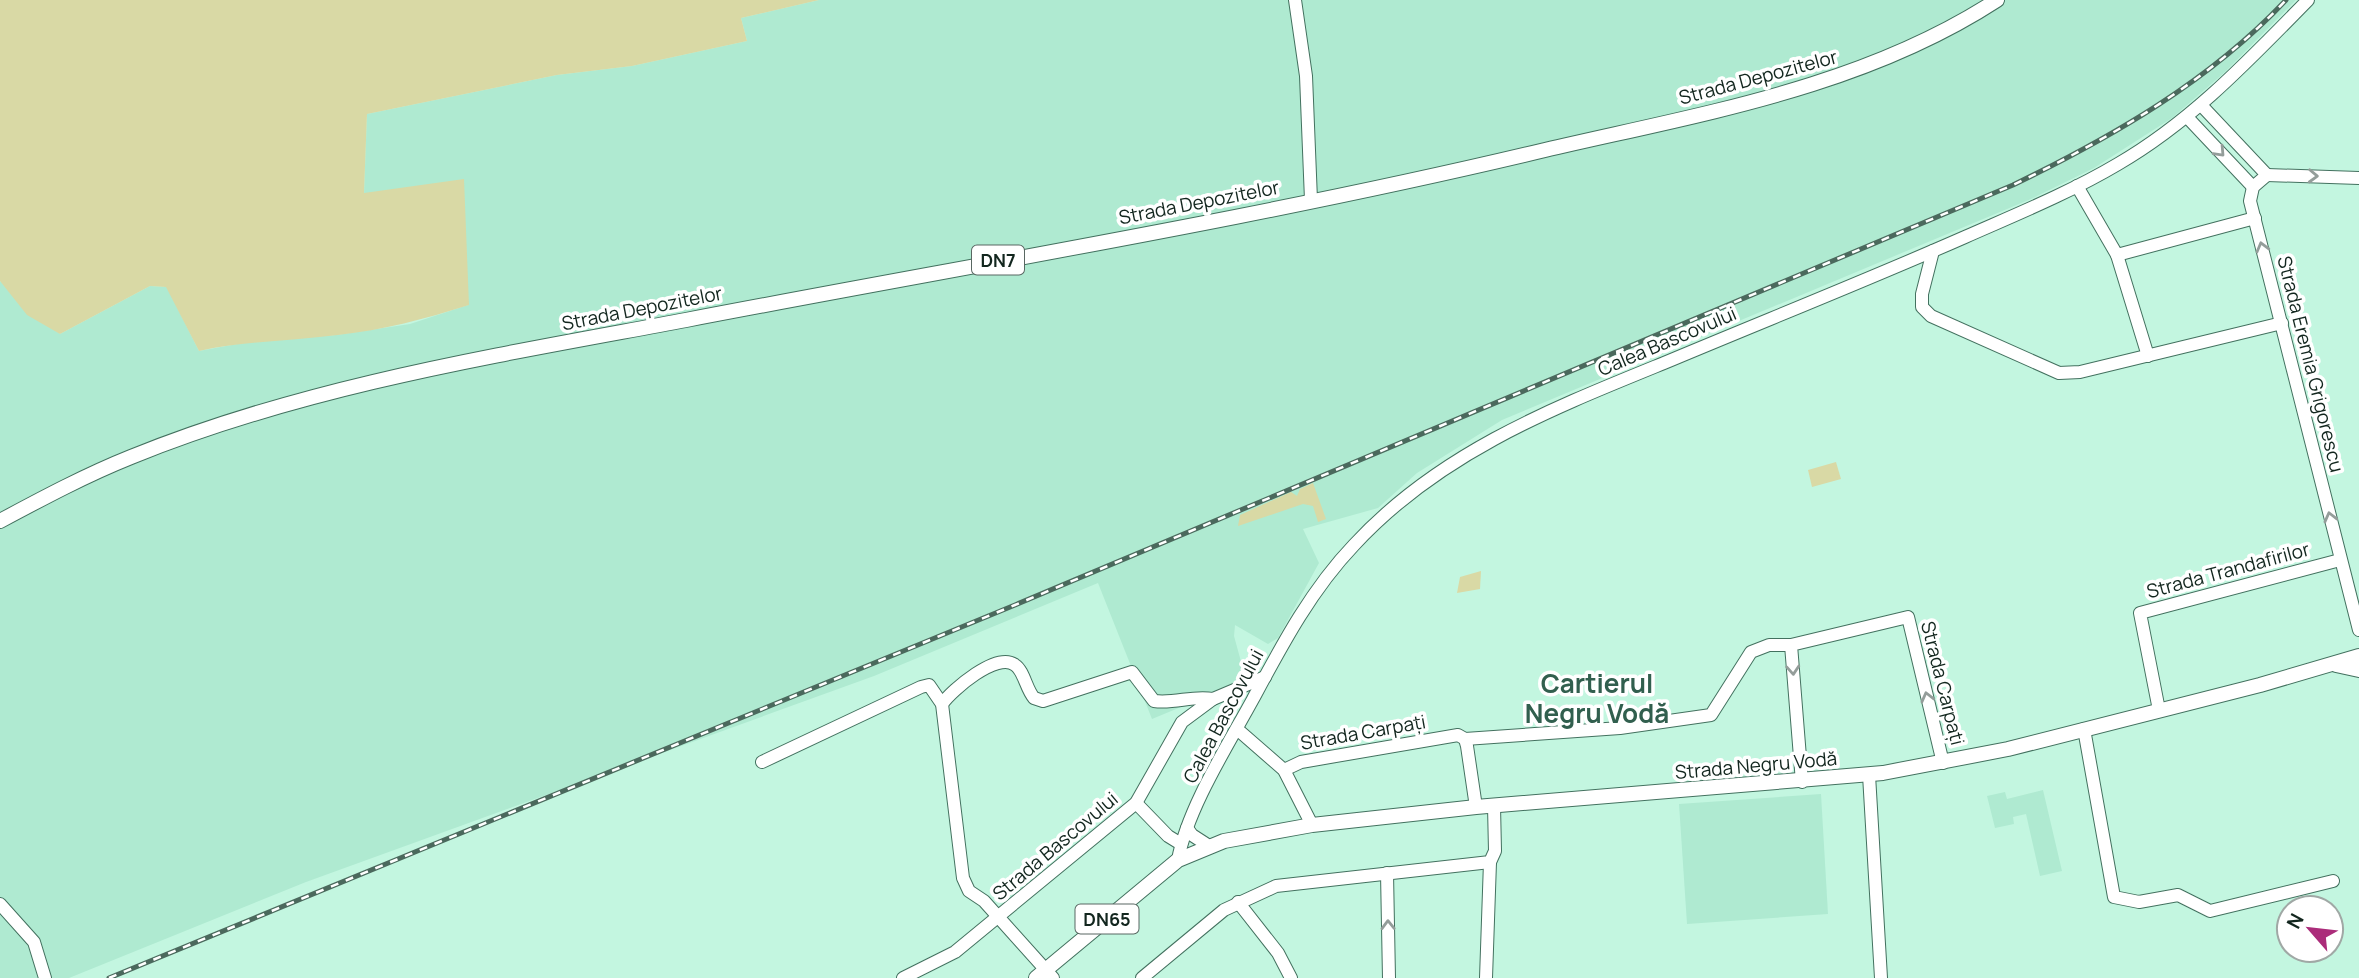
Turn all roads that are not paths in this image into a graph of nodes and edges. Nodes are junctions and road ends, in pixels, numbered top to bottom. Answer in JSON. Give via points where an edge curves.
{"nodes":[{"id":1,"x":1295,"y":0,"type":"edge"},
{"id":2,"x":1997,"y":0,"type":"edge"},
{"id":3,"x":2308,"y":0,"type":"edge"},
{"id":4,"x":2201,"y":106,"type":"junction"},
{"id":5,"x":2186,"y":117,"type":"junction"},
{"id":6,"x":2267,"y":174,"type":"junction"},
{"id":7,"x":2359,"y":178,"type":"edge"},
{"id":8,"x":2077,"y":187,"type":"junction"},
{"id":9,"x":2253,"y":187,"type":"junction"},
{"id":10,"x":1311,"y":200,"type":"junction"},
{"id":11,"x":2255,"y":218,"type":"junction"},
{"id":12,"x":1933,"y":251,"type":"junction"},
{"id":13,"x":2117,"y":255,"type":"junction"},
{"id":14,"x":2282,"y":323,"type":"junction"},
{"id":15,"x":2148,"y":356,"type":"junction"},
{"id":16,"x":0,"y":521,"type":"edge"},
{"id":17,"x":2340,"y":560,"type":"junction"},
{"id":18,"x":2359,"y":630,"type":"edge"},
{"id":19,"x":1791,"y":645,"type":"junction"},
{"id":20,"x":2359,"y":656,"type":"edge"},
{"id":21,"x":2331,"y":665,"type":"junction"},
{"id":22,"x":2359,"y":670,"type":"edge"},
{"id":23,"x":1265,"y":677,"type":"junction"},
{"id":24,"x":1213,"y":699,"type":"junction"},
{"id":25,"x":942,"y":704,"type":"junction"},
{"id":26,"x":2159,"y":710,"type":"junction"},
{"id":27,"x":1237,"y":729,"type":"junction"},
{"id":28,"x":2084,"y":729,"type":"junction"},
{"id":29,"x":1465,"y":738,"type":"junction"},
{"id":30,"x":762,"y":762,"type":"dead end"},
{"id":31,"x":1943,"y":763,"type":"junction"},
{"id":32,"x":1284,"y":771,"type":"junction"},
{"id":33,"x":1869,"y":775,"type":"junction"},
{"id":34,"x":1802,"y":782,"type":"junction"},
{"id":35,"x":1136,"y":803,"type":"junction"},
{"id":36,"x":1494,"y":806,"type":"junction"},
{"id":37,"x":1476,"y":807,"type":"junction"},
{"id":38,"x":1312,"y":825,"type":"junction"},
{"id":39,"x":1187,"y":828,"type":"junction"},
{"id":40,"x":1181,"y":844,"type":"junction"},
{"id":41,"x":1209,"y":846,"type":"junction"},
{"id":42,"x":1178,"y":860,"type":"junction"},
{"id":43,"x":1490,"y":862,"type":"junction"},
{"id":44,"x":1387,"y":873,"type":"junction"},
{"id":45,"x":2333,"y":881,"type":"dead end"},
{"id":46,"x":1238,"y":902,"type":"junction"},
{"id":47,"x":0,"y":904,"type":"edge"},
{"id":48,"x":999,"y":918,"type":"junction"},
{"id":49,"x":1045,"y":975,"type":"edge"},
{"id":50,"x":45,"y":978,"type":"edge"},
{"id":51,"x":903,"y":978,"type":"edge"},
{"id":52,"x":1142,"y":978,"type":"edge"},
{"id":53,"x":1291,"y":978,"type":"edge"},
{"id":54,"x":1389,"y":978,"type":"edge"},
{"id":55,"x":1486,"y":978,"type":"edge"},
{"id":56,"x":1881,"y":978,"type":"edge"}],
"edges":[{"from":1,"to":10,"type":"street","via":[[1306,76]]},
{"from":2,"to":10,"type":"main road","name":"Strada Depozitelor","number":"DN7","via":[[1901,52],[1794,90],[1499,161]]},
{"from":3,"to":4,"type":"street","name":"Calea Bascovului"},
{"from":4,"to":5,"type":"street","name":"Calea Bascovului"},
{"from":4,"to":6,"type":"street"},
{"from":5,"to":8,"type":"street","name":"Calea Bascovului"},
{"from":5,"to":9,"type":"street","one_way":true},
{"from":6,"to":7,"type":"street","one_way":true},
{"from":6,"to":9,"type":"street"},
{"from":8,"to":12,"type":"street","name":"Calea Bascovului"},
{"from":8,"to":13,"type":"street"},
{"from":9,"to":11,"type":"street","name":"Strada Eremia Grigorescu","via":[[2250,201]]},
{"from":10,"to":16,"type":"main road","name":"Strada Depozitelor","number":"DN7","via":[[333,392],[151,448]]},
{"from":11,"to":13,"type":"street"},
{"from":14,"to":11,"type":"street","name":"Strada Eremia Grigorescu","one_way":true},
{"from":12,"to":15,"type":"street","via":[[1922,294],[1922,307],[1931,316],[2059,373]]},
{"from":12,"to":23,"type":"street","name":"Calea Bascovului","via":[[1530,420],[1450,463],[1384,515],[1330,572]]},
{"from":13,"to":15,"type":"street"},
{"from":14,"to":15,"type":"street"},
{"from":17,"to":14,"type":"street","name":"Strada Eremia Grigorescu","one_way":true},
{"from":17,"to":18,"type":"street","name":"Strada Eremia Grigorescu"},
{"from":17,"to":26,"type":"street","name":"Strada Trandafirilor","via":[[2140,612]]},
{"from":19,"to":29,"type":"street","name":"Strada Carpați","via":[[1769,645],[1751,652],[1711,715],[1620,728]]},
{"from":31,"to":19,"type":"street","name":"Strada Carpați","one_way":true,"via":[[1908,617]]},
{"from":19,"to":34,"type":"street","one_way":true},
{"from":20,"to":21,"type":"main road","name":"Strada Negru Vodă"},
{"from":21,"to":22,"type":"main road","name":"Strada Negru Vodă"},
{"from":21,"to":26,"type":"main road","name":"Strada Negru Vodă"},
{"from":23,"to":24,"type":"street","name":"Strada Bascovului"},
{"from":23,"to":27,"type":"street","name":"Calea Bascovului"},
{"from":24,"to":25,"type":"street","via":[[1198,696],[1154,701],[1132,672],[1043,701],[1034,698],[1016,665],[1008,661],[963,682]]},
{"from":24,"to":35,"type":"street","name":"Strada Bascovului","via":[[1182,722]]},
{"from":25,"to":30,"type":"street","via":[[929,685]]},
{"from":25,"to":48,"type":"street","via":[[963,878],[969,891]]},
{"from":26,"to":28,"type":"main road","name":"Strada Negru Vodă"},
{"from":27,"to":32,"type":"street","name":"Strada Carpați"},
{"from":27,"to":39,"type":"street","name":"Calea Bascovului"},
{"from":28,"to":31,"type":"main road","name":"Strada Negru Vodă"},
{"from":28,"to":45,"type":"street","via":[[2114,897],[2139,902],[2178,895],[2210,911]]},
{"from":29,"to":32,"type":"street","name":"Strada Carpați","via":[[1458,735],[1315,759]]},
{"from":29,"to":37,"type":"street"},
{"from":31,"to":33,"type":"main road","name":"Strada Negru Vodă"},
{"from":32,"to":38,"type":"street","name":"Strada Carpați"},
{"from":33,"to":34,"type":"main road","name":"Strada Negru Vodă"},
{"from":33,"to":56,"type":"street"},
{"from":34,"to":36,"type":"main road","name":"Strada Negru Vodă"},
{"from":35,"to":40,"type":"street","name":"Strada Bascovului"},
{"from":35,"to":48,"type":"street","name":"Strada Bascovului"},
{"from":36,"to":37,"type":"main road","name":"Strada Negru Vodă"},
{"from":36,"to":43,"type":"street","via":[[1495,851]]},
{"from":37,"to":38,"type":"main road","name":"Strada Negru Vodă"},
{"from":38,"to":41,"type":"main road","name":"Strada Negru Vodă"},
{"from":39,"to":40,"type":"street","name":"Calea Bascovului"},
{"from":39,"to":41,"type":"street"},
{"from":40,"to":42,"type":"street","name":"Calea Bascovului"},
{"from":41,"to":42,"type":"main road","name":"Strada Negru Vodă"},
{"from":42,"to":49,"type":"main road","number":"DN65"},
{"from":43,"to":44,"type":"street"},
{"from":43,"to":55,"type":"street"},
{"from":44,"to":46,"type":"street","via":[[1276,886]]},
{"from":54,"to":44,"type":"street","one_way":true},
{"from":46,"to":52,"type":"street"},
{"from":46,"to":53,"type":"street","via":[[1278,953]]},
{"from":47,"to":50,"type":"street","via":[[34,942]]},
{"from":48,"to":49,"type":"street"},
{"from":48,"to":51,"type":"street","name":"Strada Bascovului","via":[[955,952]]}]}
